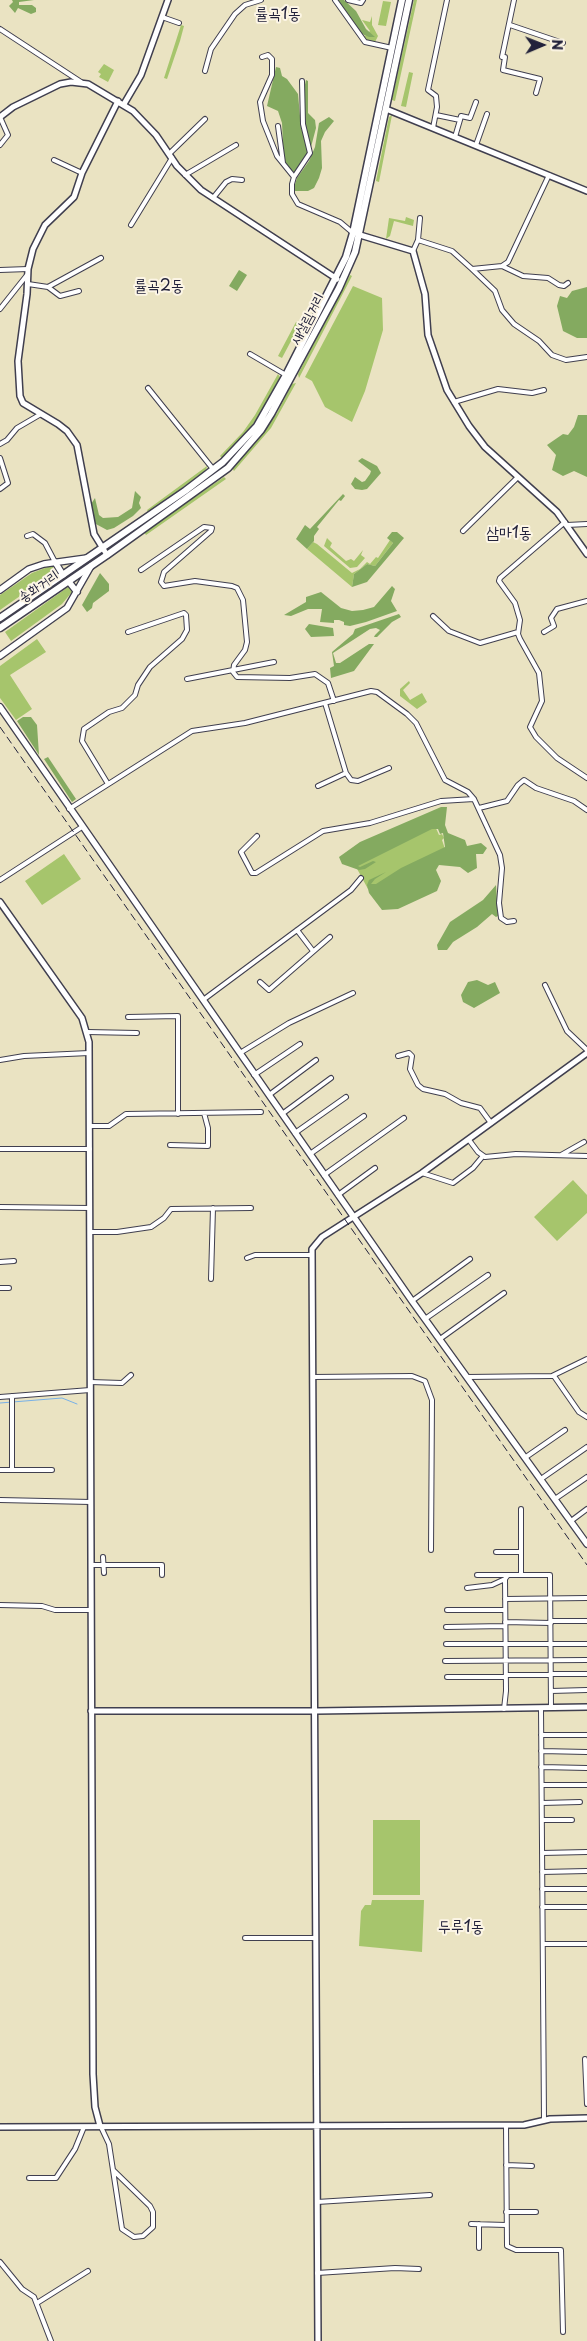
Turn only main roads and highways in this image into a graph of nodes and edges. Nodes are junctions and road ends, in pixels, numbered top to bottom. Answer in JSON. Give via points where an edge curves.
{"nodes":[{"id":1,"x":402,"y":0,"type":"edge"},
{"id":2,"x":409,"y":0,"type":"edge"},
{"id":3,"x":357,"y":234,"type":"junction"},
{"id":4,"x":87,"y":558,"type":"junction"},
{"id":5,"x":55,"y":562,"type":"junction"},
{"id":6,"x":91,"y":566,"type":"junction"},
{"id":7,"x":63,"y":575,"type":"junction"},
{"id":8,"x":69,"y":582,"type":"junction"},
{"id":9,"x":0,"y":590,"type":"edge"},
{"id":10,"x":78,"y":592,"type":"junction"},
{"id":11,"x":0,"y":618,"type":"edge"},
{"id":12,"x":0,"y":628,"type":"edge"},
{"id":13,"x":0,"y":656,"type":"edge"},
{"id":14,"x":0,"y":707,"type":"edge"},
{"id":15,"x":587,"y":1544,"type":"edge"}],
"edges":[{"from":1,"to":3,"type":"main road","name":"새살림거리"},
{"from":2,"to":3,"type":"main road","name":"새살림거리"},
{"from":3,"to":4,"type":"main road","name":"새살림거리","via":[[257,426],[213,469]]},
{"from":3,"to":6,"type":"main road","name":"새살림거리","via":[[356,252],[339,288],[261,430],[228,468]]},
{"from":4,"to":5,"type":"main road"},
{"from":4,"to":7,"type":"main road","name":"송화거리"},
{"from":5,"to":7,"type":"main road"},
{"from":5,"to":9,"type":"main road","via":[[29,570]]},
{"from":6,"to":8,"type":"main road","name":"송화거리"},
{"from":6,"to":10,"type":"main road"},
{"from":7,"to":11,"type":"main road","name":"송화거리"},
{"from":8,"to":10,"type":"main road"},
{"from":8,"to":12,"type":"main road","name":"송화거리"},
{"from":10,"to":13,"type":"main road","via":[[55,618]]},
{"from":14,"to":15,"type":"main road","via":[[412,1301]]}]}
